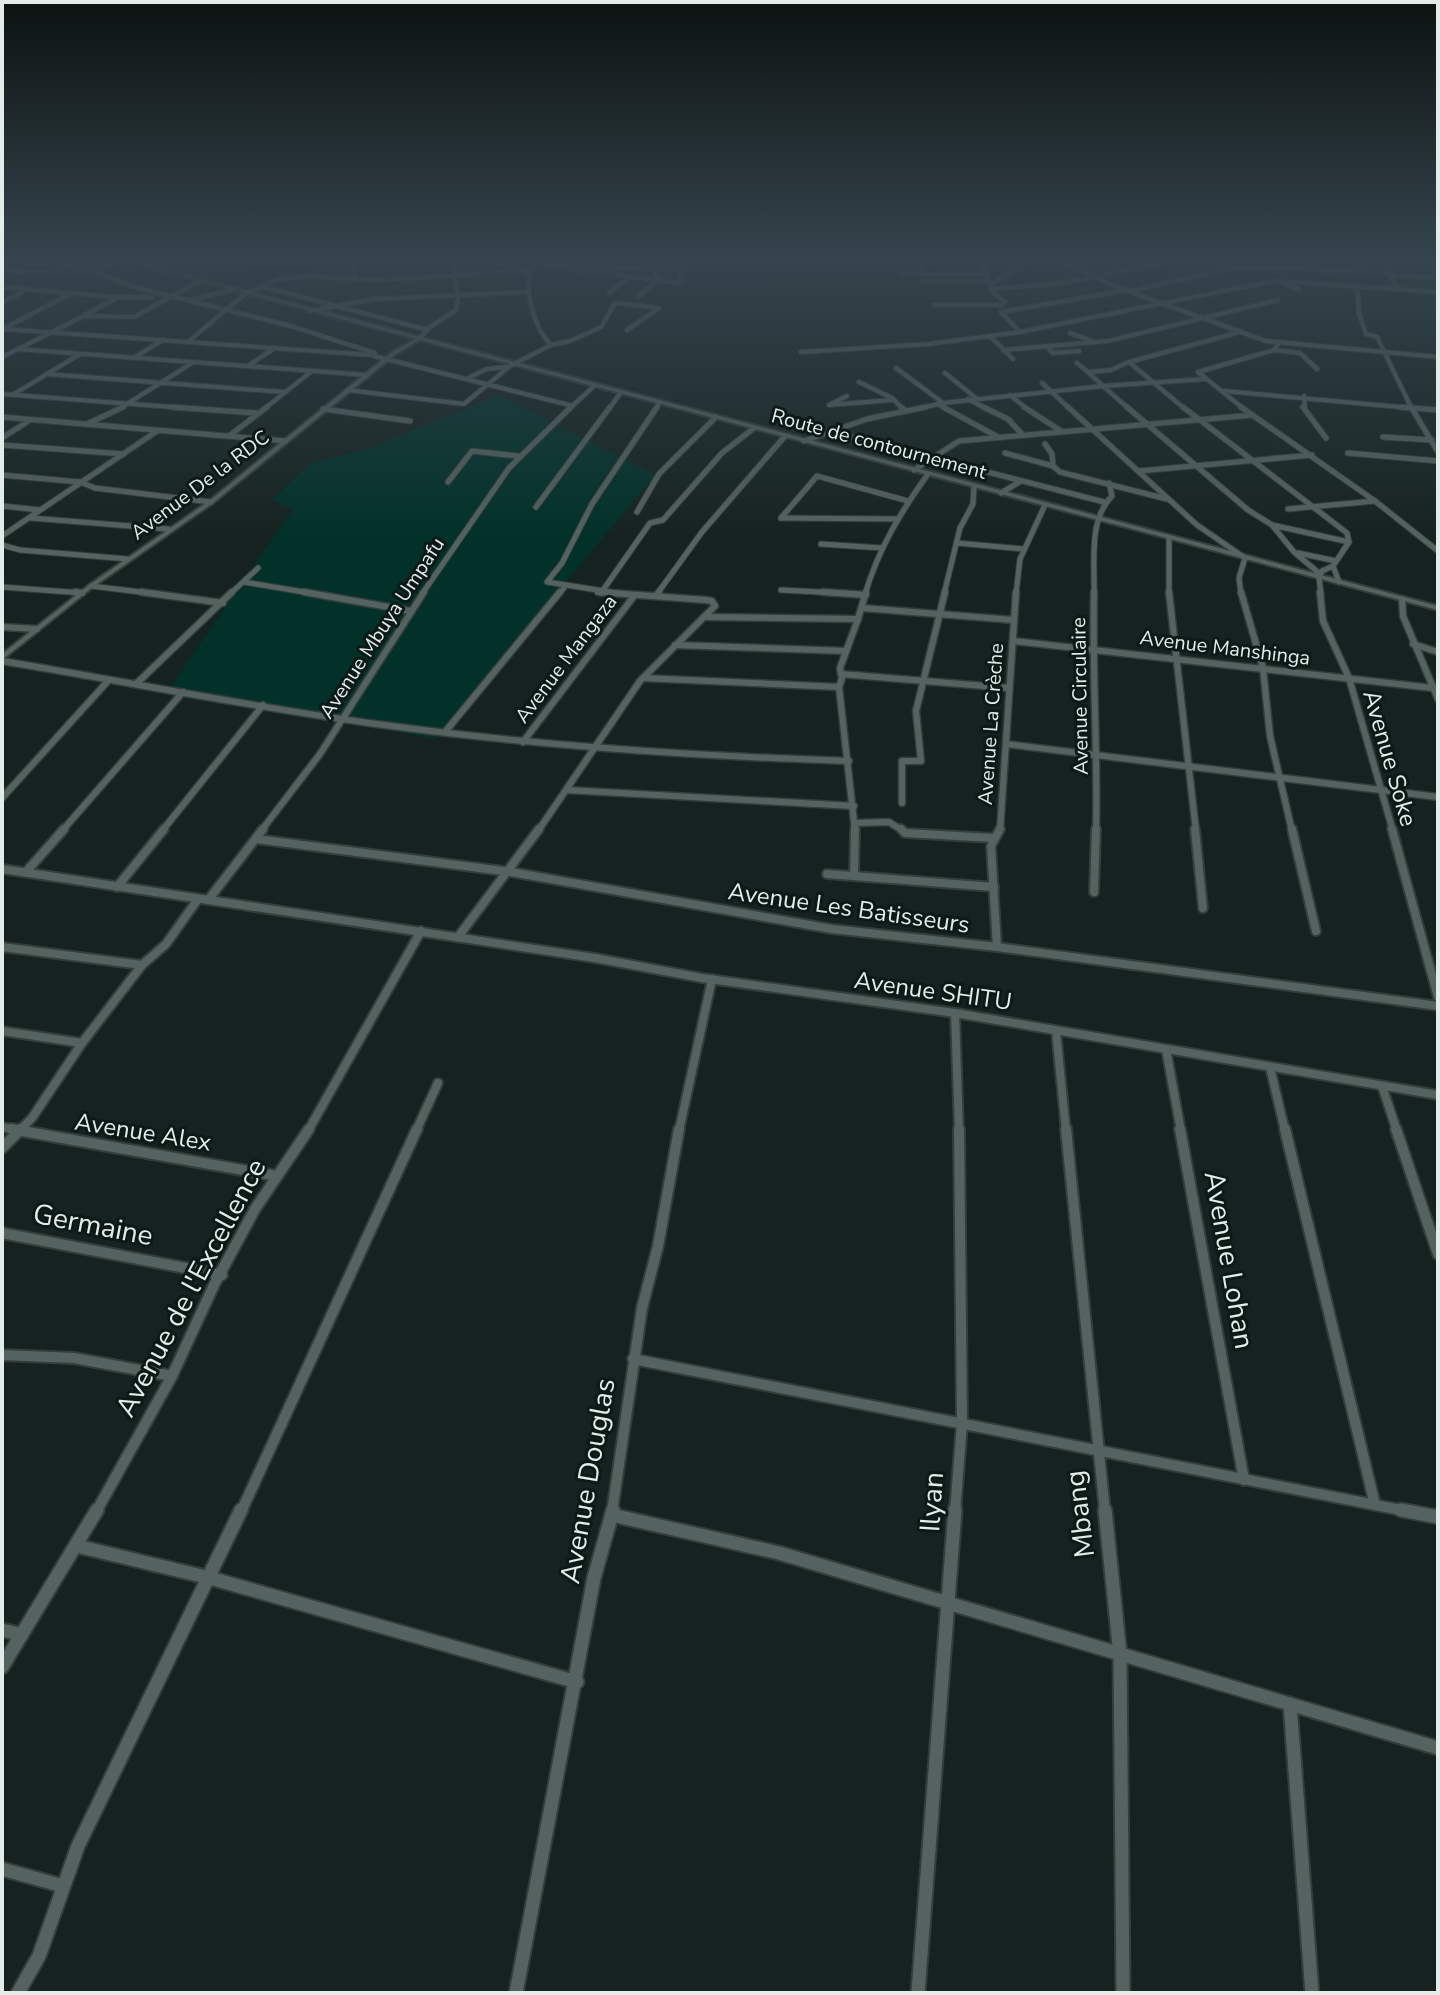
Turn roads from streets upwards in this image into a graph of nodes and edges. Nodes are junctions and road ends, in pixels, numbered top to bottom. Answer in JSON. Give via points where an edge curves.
{"nodes":[{"id":1,"x":80,"y":354,"type":"edge"},
{"id":2,"x":81,"y":354,"type":"edge"},
{"id":3,"x":140,"y":354,"type":"edge"},
{"id":4,"x":265,"y":354,"type":"edge"},
{"id":5,"x":350,"y":354,"type":"edge"},
{"id":6,"x":394,"y":354,"type":"edge"},
{"id":7,"x":474,"y":354,"type":"edge"},
{"id":8,"x":531,"y":354,"type":"edge"},
{"id":9,"x":1008,"y":354,"type":"edge"},
{"id":10,"x":1158,"y":354,"type":"edge"},
{"id":11,"x":1260,"y":354,"type":"edge"},
{"id":12,"x":1301,"y":354,"type":"edge"},
{"id":13,"x":1385,"y":354,"type":"edge"},
{"id":14,"x":1407,"y":354,"type":"edge"},
{"id":15,"x":374,"y":356,"type":"joint"},
{"id":16,"x":1438,"y":357,"type":"edge"},
{"id":17,"x":133,"y":358,"type":"junction"},
{"id":18,"x":388,"y":358,"type":"junction"},
{"id":19,"x":1013,"y":359,"type":"dead end"},
{"id":20,"x":1129,"y":362,"type":"junction"},
{"id":21,"x":193,"y":363,"type":"junction"},
{"id":22,"x":1077,"y":363,"type":"dead end"},
{"id":23,"x":510,"y":364,"type":"junction"},
{"id":24,"x":247,"y":366,"type":"junction"},
{"id":25,"x":896,"y":368,"type":"dead end"},
{"id":26,"x":1317,"y":369,"type":"dead end"},
{"id":27,"x":312,"y":371,"type":"junction"},
{"id":28,"x":1088,"y":372,"type":"junction"},
{"id":29,"x":945,"y":373,"type":"dead end"},
{"id":30,"x":46,"y":374,"type":"junction"},
{"id":31,"x":367,"y":375,"type":"junction"},
{"id":32,"x":466,"y":379,"type":"junction"},
{"id":33,"x":1206,"y":379,"type":"junction"},
{"id":34,"x":859,"y":382,"type":"dead end"},
{"id":35,"x":1156,"y":382,"type":"junction"},
{"id":36,"x":163,"y":383,"type":"junction"},
{"id":37,"x":486,"y":383,"type":"junction"},
{"id":38,"x":1042,"y":383,"type":"dead end"},
{"id":39,"x":595,"y":385,"type":"junction"},
{"id":40,"x":1103,"y":386,"type":"junction"},
{"id":41,"x":347,"y":390,"type":"junction"},
{"id":42,"x":1050,"y":391,"type":"junction"},
{"id":43,"x":1222,"y":391,"type":"junction"},
{"id":44,"x":284,"y":392,"type":"junction"},
{"id":45,"x":621,"y":392,"type":"junction"},
{"id":46,"x":2,"y":394,"type":"edge"},
{"id":47,"x":14,"y":394,"type":"junction"},
{"id":48,"x":1010,"y":395,"type":"junction"},
{"id":49,"x":847,"y":396,"type":"dead end"},
{"id":50,"x":1304,"y":396,"type":"junction"},
{"id":51,"x":976,"y":398,"type":"junction"},
{"id":52,"x":967,"y":399,"type":"junction"},
{"id":53,"x":892,"y":400,"type":"junction"},
{"id":54,"x":133,"y":402,"type":"junction"},
{"id":55,"x":660,"y":402,"type":"junction"},
{"id":56,"x":941,"y":404,"type":"junction"},
{"id":57,"x":573,"y":406,"type":"junction"},
{"id":58,"x":1411,"y":407,"type":"junction"},
{"id":59,"x":323,"y":409,"type":"junction"},
{"id":60,"x":1438,"y":410,"type":"edge"},
{"id":61,"x":906,"y":411,"type":"junction"},
{"id":62,"x":257,"y":413,"type":"junction"},
{"id":63,"x":1253,"y":415,"type":"junction"},
{"id":64,"x":2,"y":417,"type":"edge"},
{"id":65,"x":716,"y":417,"type":"junction"},
{"id":66,"x":30,"y":420,"type":"junction"},
{"id":67,"x":1199,"y":420,"type":"junction"},
{"id":68,"x":410,"y":421,"type":"dead end"},
{"id":69,"x":1149,"y":424,"type":"junction"},
{"id":70,"x":85,"y":425,"type":"junction"},
{"id":71,"x":754,"y":428,"type":"junction"},
{"id":72,"x":1092,"y":429,"type":"junction"},
{"id":73,"x":159,"y":430,"type":"junction"},
{"id":74,"x":829,"y":431,"type":"junction"},
{"id":75,"x":1061,"y":431,"type":"junction"},
{"id":76,"x":1022,"y":434,"type":"junction"},
{"id":77,"x":785,"y":436,"type":"junction"},
{"id":78,"x":229,"y":437,"type":"junction"},
{"id":79,"x":998,"y":437,"type":"junction"},
{"id":80,"x":1383,"y":437,"type":"dead end"},
{"id":81,"x":2,"y":438,"type":"edge"},
{"id":82,"x":1326,"y":438,"type":"dead end"},
{"id":83,"x":1432,"y":440,"type":"junction"},
{"id":84,"x":286,"y":441,"type":"junction"},
{"id":85,"x":804,"y":441,"type":"junction"},
{"id":86,"x":1045,"y":444,"type":"dead end"},
{"id":87,"x":2,"y":445,"type":"edge"},
{"id":88,"x":1438,"y":452,"type":"edge"},
{"id":89,"x":1005,"y":453,"type":"dead end"},
{"id":90,"x":1348,"y":453,"type":"dead end"},
{"id":91,"x":124,"y":454,"type":"junction"},
{"id":92,"x":1312,"y":455,"type":"junction"},
{"id":93,"x":518,"y":456,"type":"junction"},
{"id":94,"x":930,"y":457,"type":"junction"},
{"id":95,"x":1253,"y":460,"type":"junction"},
{"id":96,"x":1438,"y":461,"type":"edge"},
{"id":97,"x":1053,"y":466,"type":"junction"},
{"id":98,"x":1197,"y":466,"type":"junction"},
{"id":99,"x":914,"y":470,"type":"junction"},
{"id":100,"x":1139,"y":471,"type":"junction"},
{"id":101,"x":928,"y":474,"type":"junction"},
{"id":102,"x":2,"y":475,"type":"edge"},
{"id":103,"x":1021,"y":481,"type":"junction"},
{"id":104,"x":80,"y":482,"type":"junction"},
{"id":105,"x":448,"y":482,"type":"dead end"},
{"id":106,"x":1109,"y":483,"type":"junction"},
{"id":107,"x":974,"y":486,"type":"junction"},
{"id":108,"x":1125,"y":488,"type":"junction"},
{"id":109,"x":1001,"y":493,"type":"junction"},
{"id":110,"x":1112,"y":493,"type":"junction"},
{"id":111,"x":1172,"y":500,"type":"junction"},
{"id":112,"x":908,"y":501,"type":"junction"},
{"id":113,"x":1375,"y":501,"type":"junction"},
{"id":114,"x":211,"y":502,"type":"junction"},
{"id":115,"x":1104,"y":502,"type":"junction"},
{"id":116,"x":1045,"y":505,"type":"junction"},
{"id":117,"x":2,"y":506,"type":"edge"},
{"id":118,"x":1314,"y":506,"type":"junction"},
{"id":119,"x":536,"y":507,"type":"dead end"},
{"id":120,"x":1288,"y":509,"type":"dead end"},
{"id":121,"x":41,"y":510,"type":"junction"},
{"id":122,"x":637,"y":512,"type":"dead end"},
{"id":123,"x":30,"y":518,"type":"junction"},
{"id":124,"x":896,"y":519,"type":"junction"},
{"id":125,"x":1097,"y":519,"type":"junction"},
{"id":126,"x":1272,"y":525,"type":"junction"},
{"id":127,"x":168,"y":529,"type":"junction"},
{"id":128,"x":3,"y":535,"type":"edge"},
{"id":129,"x":1169,"y":538,"type":"junction"},
{"id":130,"x":1349,"y":542,"type":"junction"},
{"id":131,"x":957,"y":543,"type":"junction"},
{"id":132,"x":821,"y":544,"type":"dead end"},
{"id":133,"x":2,"y":545,"type":"edge"},
{"id":134,"x":882,"y":548,"type":"junction"},
{"id":135,"x":1024,"y":549,"type":"junction"},
{"id":136,"x":1438,"y":551,"type":"edge"},
{"id":137,"x":1294,"y":552,"type":"junction"},
{"id":138,"x":1245,"y":558,"type":"junction"},
{"id":139,"x":128,"y":559,"type":"junction"},
{"id":140,"x":1301,"y":559,"type":"junction"},
{"id":141,"x":1334,"y":564,"type":"junction"},
{"id":142,"x":258,"y":568,"type":"dead end"},
{"id":143,"x":1284,"y":569,"type":"junction"},
{"id":144,"x":1319,"y":576,"type":"junction"},
{"id":145,"x":244,"y":582,"type":"junction"},
{"id":146,"x":1339,"y":582,"type":"junction"},
{"id":147,"x":91,"y":586,"type":"junction"},
{"id":148,"x":2,"y":587,"type":"edge"},
{"id":149,"x":564,"y":588,"type":"junction"},
{"id":150,"x":781,"y":590,"type":"dead end"},
{"id":151,"x":82,"y":593,"type":"junction"},
{"id":152,"x":601,"y":593,"type":"junction"},
{"id":153,"x":866,"y":595,"type":"junction"},
{"id":154,"x":634,"y":596,"type":"junction"},
{"id":155,"x":656,"y":596,"type":"junction"},
{"id":156,"x":1402,"y":599,"type":"junction"},
{"id":157,"x":223,"y":603,"type":"junction"},
{"id":158,"x":862,"y":608,"type":"junction"},
{"id":159,"x":1438,"y":608,"type":"edge"},
{"id":160,"x":411,"y":611,"type":"junction"},
{"id":161,"x":939,"y":613,"type":"junction"},
{"id":162,"x":704,"y":617,"type":"junction"},
{"id":163,"x":858,"y":619,"type":"junction"},
{"id":164,"x":1014,"y":620,"type":"junction"},
{"id":165,"x":2,"y":627,"type":"edge"},
{"id":166,"x":37,"y":629,"type":"junction"},
{"id":167,"x":1013,"y":641,"type":"junction"},
{"id":168,"x":1413,"y":644,"type":"junction"},
{"id":169,"x":674,"y":645,"type":"junction"},
{"id":170,"x":1094,"y":649,"type":"junction"},
{"id":171,"x":846,"y":651,"type":"junction"},
{"id":172,"x":1438,"y":652,"type":"edge"},
{"id":173,"x":1177,"y":658,"type":"junction"},
{"id":174,"x":2,"y":660,"type":"edge"},
{"id":175,"x":1263,"y":668,"type":"junction"},
{"id":176,"x":841,"y":674,"type":"junction"},
{"id":177,"x":643,"y":678,"type":"junction"},
{"id":178,"x":1349,"y":678,"type":"junction"},
{"id":179,"x":108,"y":681,"type":"junction"},
{"id":180,"x":922,"y":682,"type":"junction"},
{"id":181,"x":136,"y":684,"type":"junction"},
{"id":182,"x":839,"y":687,"type":"junction"},
{"id":183,"x":1009,"y":688,"type":"junction"},
{"id":184,"x":1433,"y":688,"type":"junction"},
{"id":185,"x":183,"y":692,"type":"junction"},
{"id":186,"x":1438,"y":699,"type":"edge"},
{"id":187,"x":263,"y":705,"type":"junction"},
{"id":188,"x":342,"y":718,"type":"junction"},
{"id":189,"x":445,"y":732,"type":"junction"},
{"id":190,"x":523,"y":742,"type":"junction"},
{"id":191,"x":1006,"y":744,"type":"junction"},
{"id":192,"x":591,"y":749,"type":"junction"},
{"id":193,"x":1098,"y":756,"type":"junction"},
{"id":194,"x":849,"y":761,"type":"junction"},
{"id":195,"x":1188,"y":767,"type":"junction"},
{"id":196,"x":1281,"y":777,"type":"junction"},
{"id":197,"x":1380,"y":789,"type":"junction"},
{"id":198,"x":567,"y":790,"type":"junction"},
{"id":199,"x":1438,"y":797,"type":"edge"},
{"id":200,"x":2,"y":798,"type":"edge"},
{"id":201,"x":902,"y":803,"type":"dead end"},
{"id":202,"x":854,"y":806,"type":"junction"},
{"id":203,"x":855,"y":823,"type":"junction"},
{"id":204,"x":993,"y":838,"type":"junction"},
{"id":205,"x":256,"y":839,"type":"junction"},
{"id":206,"x":2,"y":869,"type":"edge"},
{"id":207,"x":26,"y":872,"type":"junction"},
{"id":208,"x":507,"y":872,"type":"junction"},
{"id":209,"x":827,"y":874,"type":"dead end"},
{"id":210,"x":854,"y":876,"type":"junction"},
{"id":211,"x":117,"y":887,"type":"junction"},
{"id":212,"x":994,"y":887,"type":"junction"},
{"id":213,"x":1094,"y":892,"type":"dead end"},
{"id":214,"x":198,"y":899,"type":"junction"},
{"id":215,"x":209,"y":899,"type":"junction"},
{"id":216,"x":1203,"y":908,"type":"dead end"},
{"id":217,"x":421,"y":931,"type":"junction"},
{"id":218,"x":1316,"y":931,"type":"dead end"},
{"id":219,"x":458,"y":937,"type":"junction"},
{"id":220,"x":2,"y":947,"type":"edge"},
{"id":221,"x":997,"y":947,"type":"junction"},
{"id":222,"x":142,"y":965,"type":"junction"},
{"id":223,"x":712,"y":979,"type":"junction"},
{"id":224,"x":1438,"y":997,"type":"edge"},
{"id":225,"x":1438,"y":1006,"type":"edge"},
{"id":226,"x":955,"y":1013,"type":"junction"},
{"id":227,"x":2,"y":1031,"type":"edge"},
{"id":228,"x":1056,"y":1031,"type":"junction"},
{"id":229,"x":82,"y":1043,"type":"junction"},
{"id":230,"x":1166,"y":1049,"type":"junction"},
{"id":231,"x":1270,"y":1067,"type":"junction"},
{"id":232,"x":438,"y":1083,"type":"dead end"},
{"id":233,"x":1382,"y":1086,"type":"junction"},
{"id":234,"x":1438,"y":1095,"type":"edge"},
{"id":235,"x":2,"y":1127,"type":"edge"},
{"id":236,"x":19,"y":1130,"type":"junction"},
{"id":237,"x":2,"y":1148,"type":"edge"},
{"id":238,"x":277,"y":1176,"type":"junction"},
{"id":239,"x":2,"y":1233,"type":"edge"},
{"id":240,"x":1438,"y":1254,"type":"edge"},
{"id":241,"x":222,"y":1275,"type":"junction"},
{"id":242,"x":2,"y":1355,"type":"edge"},
{"id":243,"x":633,"y":1359,"type":"junction"},
{"id":244,"x":172,"y":1376,"type":"junction"},
{"id":245,"x":962,"y":1423,"type":"junction"},
{"id":246,"x":1097,"y":1451,"type":"junction"},
{"id":247,"x":1244,"y":1480,"type":"junction"},
{"id":248,"x":1375,"y":1505,"type":"junction"},
{"id":249,"x":612,"y":1515,"type":"junction"},
{"id":250,"x":1438,"y":1517,"type":"edge"},
{"id":251,"x":77,"y":1546,"type":"junction"},
{"id":252,"x":210,"y":1578,"type":"junction"},
{"id":253,"x":948,"y":1602,"type":"junction"},
{"id":254,"x":2,"y":1630,"type":"edge"},
{"id":255,"x":19,"y":1634,"type":"junction"},
{"id":256,"x":1120,"y":1654,"type":"junction"},
{"id":257,"x":2,"y":1667,"type":"edge"},
{"id":258,"x":577,"y":1682,"type":"junction"},
{"id":259,"x":1290,"y":1704,"type":"junction"},
{"id":260,"x":1438,"y":1748,"type":"edge"},
{"id":261,"x":2,"y":1869,"type":"edge"},
{"id":262,"x":63,"y":1886,"type":"junction"},
{"id":263,"x":18,"y":1993,"type":"edge"},
{"id":264,"x":516,"y":1993,"type":"edge"},
{"id":265,"x":918,"y":1993,"type":"edge"},
{"id":266,"x":1123,"y":1993,"type":"edge"},
{"id":267,"x":1312,"y":1993,"type":"edge"}],
"edges":[{"from":1,"to":30,"type":"street"},
{"from":2,"to":17,"type":"street"},
{"from":3,"to":17,"type":"street"},
{"from":4,"to":24,"type":"street"},
{"from":5,"to":15,"type":"street"},
{"from":6,"to":18,"type":"street","name":"Avenue De la RDC"},
{"from":7,"to":23,"type":"street","name":"Route de contournement"},
{"from":8,"to":23,"type":"street"},
{"from":9,"to":19,"type":"street"},
{"from":10,"to":20,"type":"street"},
{"from":11,"to":33,"type":"street","via":[[1198,372]]},
{"from":12,"to":26,"type":"street"},
{"from":13,"to":58,"type":"street"},
{"from":14,"to":16,"type":"street"},
{"from":15,"to":18,"type":"street"},
{"from":17,"to":21,"type":"street"},
{"from":18,"to":31,"type":"street","name":"Avenue De la RDC"},
{"from":18,"to":32,"type":"street"},
{"from":20,"to":28,"type":"street"},
{"from":20,"to":35,"type":"street"},
{"from":21,"to":24,"type":"street"},
{"from":21,"to":36,"type":"street"},
{"from":22,"to":28,"type":"street"},
{"from":23,"to":32,"type":"street"},
{"from":23,"to":37,"type":"street"},
{"from":23,"to":39,"type":"street","name":"Route de contournement"},
{"from":24,"to":27,"type":"street"},
{"from":25,"to":56,"type":"street"},
{"from":27,"to":31,"type":"street"},
{"from":27,"to":44,"type":"street"},
{"from":28,"to":40,"type":"street"},
{"from":29,"to":51,"type":"street"},
{"from":30,"to":36,"type":"street"},
{"from":30,"to":47,"type":"street"},
{"from":31,"to":41,"type":"street","name":"Avenue De la RDC"},
{"from":32,"to":37,"type":"street"},
{"from":33,"to":35,"type":"street"},
{"from":33,"to":43,"type":"street"},
{"from":34,"to":53,"type":"street"},
{"from":35,"to":40,"type":"street"},
{"from":35,"to":67,"type":"street"},
{"from":36,"to":44,"type":"street"},
{"from":36,"to":54,"type":"street"},
{"from":37,"to":41,"type":"street","via":[[462,405]]},
{"from":37,"to":57,"type":"street"},
{"from":38,"to":42,"type":"street"},
{"from":39,"to":45,"type":"street","name":"Route de contournement"},
{"from":39,"to":57,"type":"street","name":"Avenue Mbuya Umpafu"},
{"from":40,"to":42,"type":"street"},
{"from":40,"to":69,"type":"street"},
{"from":41,"to":59,"type":"street","name":"Avenue De la RDC"},
{"from":42,"to":48,"type":"street"},
{"from":42,"to":72,"type":"street"},
{"from":43,"to":50,"type":"street"},
{"from":43,"to":63,"type":"street"},
{"from":44,"to":62,"type":"street"},
{"from":45,"to":55,"type":"street","name":"Route de contournement"},
{"from":45,"to":119,"type":"street"},
{"from":46,"to":47,"type":"street"},
{"from":47,"to":54,"type":"street"},
{"from":48,"to":51,"type":"street"},
{"from":48,"to":75,"type":"street"},
{"from":49,"to":53,"type":"street","via":[[829,405]]},
{"from":50,"to":58,"type":"street"},
{"from":50,"to":82,"type":"street","via":[[1303,406]]},
{"from":51,"to":52,"type":"street"},
{"from":52,"to":56,"type":"street"},
{"from":52,"to":76,"type":"street","via":[[1008,419]]},
{"from":53,"to":61,"type":"street"},
{"from":54,"to":62,"type":"street"},
{"from":54,"to":70,"type":"street"},
{"from":55,"to":65,"type":"street","name":"Route de contournement"},
{"from":55,"to":149,"type":"street","via":[[547,582]]},
{"from":56,"to":61,"type":"street"},
{"from":56,"to":79,"type":"street"},
{"from":57,"to":93,"type":"street","name":"Avenue Mbuya Umpafu"},
{"from":58,"to":60,"type":"street"},
{"from":58,"to":83,"type":"street"},
{"from":59,"to":68,"type":"street"},
{"from":59,"to":84,"type":"street","name":"Avenue De la RDC"},
{"from":61,"to":74,"type":"street"},
{"from":62,"to":78,"type":"street"},
{"from":63,"to":67,"type":"street"},
{"from":63,"to":92,"type":"street"},
{"from":64,"to":66,"type":"street"},
{"from":65,"to":71,"type":"street","name":"Route de contournement"},
{"from":65,"to":122,"type":"street","via":[[659,474]]},
{"from":66,"to":70,"type":"street"},
{"from":66,"to":81,"type":"street"},
{"from":67,"to":69,"type":"street"},
{"from":67,"to":95,"type":"street"},
{"from":69,"to":72,"type":"street"},
{"from":69,"to":98,"type":"street"},
{"from":70,"to":73,"type":"street"},
{"from":71,"to":77,"type":"street","name":"Route de contournement"},
{"from":71,"to":152,"type":"street","via":[[722,453],[663,520],[650,523]]},
{"from":72,"to":75,"type":"street"},
{"from":72,"to":100,"type":"street"},
{"from":73,"to":78,"type":"street"},
{"from":73,"to":91,"type":"street"},
{"from":74,"to":85,"type":"street"},
{"from":74,"to":94,"type":"street"},
{"from":75,"to":76,"type":"street"},
{"from":76,"to":79,"type":"street"},
{"from":77,"to":85,"type":"street","name":"Route de contournement"},
{"from":77,"to":155,"type":"street","via":[[702,532]]},
{"from":78,"to":84,"type":"street"},
{"from":79,"to":94,"type":"street","via":[[956,442]]},
{"from":80,"to":83,"type":"street"},
{"from":83,"to":88,"type":"street"},
{"from":84,"to":114,"type":"street","name":"Avenue De la RDC"},
{"from":85,"to":99,"type":"street","name":"Route de contournement"},
{"from":86,"to":97,"type":"street"},
{"from":87,"to":91,"type":"street"},
{"from":89,"to":97,"type":"street"},
{"from":90,"to":96,"type":"street"},
{"from":91,"to":104,"type":"street"},
{"from":92,"to":95,"type":"street"},
{"from":92,"to":113,"type":"street"},
{"from":93,"to":105,"type":"street","via":[[473,451]]},
{"from":93,"to":160,"type":"street","name":"Avenue Mbuya Umpafu"},
{"from":94,"to":99,"type":"street"},
{"from":94,"to":103,"type":"street"},
{"from":95,"to":98,"type":"street"},
{"from":95,"to":118,"type":"street"},
{"from":97,"to":106,"type":"street"},
{"from":98,"to":100,"type":"street"},
{"from":98,"to":126,"type":"street"},
{"from":99,"to":101,"type":"street","name":"Route de contournement"},
{"from":100,"to":111,"type":"street"},
{"from":101,"to":107,"type":"street","name":"Route de contournement"},
{"from":101,"to":112,"type":"street"},
{"from":102,"to":104,"type":"street"},
{"from":103,"to":109,"type":"street"},
{"from":103,"to":115,"type":"street"},
{"from":104,"to":114,"type":"street"},
{"from":104,"to":121,"type":"street"},
{"from":106,"to":108,"type":"street"},
{"from":106,"to":110,"type":"street"},
{"from":107,"to":109,"type":"street","name":"Route de contournement"},
{"from":107,"to":131,"type":"street","via":[[973,504]]},
{"from":108,"to":110,"type":"street"},
{"from":108,"to":111,"type":"street"},
{"from":109,"to":116,"type":"street","name":"Route de contournement"},
{"from":110,"to":115,"type":"street","name":"Avenue Circulaire"},
{"from":111,"to":138,"type":"street"},
{"from":112,"to":124,"type":"street"},
{"from":112,"to":124,"type":"street","via":[[817,476],[781,517]]},
{"from":113,"to":118,"type":"street"},
{"from":113,"to":136,"type":"street"},
{"from":114,"to":127,"type":"street","name":"Avenue De la RDC"},
{"from":115,"to":125,"type":"street","name":"Avenue Circulaire"},
{"from":116,"to":125,"type":"street","name":"Route de contournement"},
{"from":116,"to":135,"type":"street","name":"Avenue La Crèche"},
{"from":117,"to":121,"type":"street"},
{"from":118,"to":120,"type":"street"},
{"from":118,"to":130,"type":"street","via":[[1347,533]]},
{"from":121,"to":123,"type":"street"},
{"from":123,"to":127,"type":"street"},
{"from":123,"to":128,"type":"street"},
{"from":124,"to":134,"type":"street"},
{"from":125,"to":129,"type":"street","name":"Route de contournement"},
{"from":125,"to":170,"type":"street","name":"Avenue Circulaire"},
{"from":126,"to":130,"type":"street"},
{"from":126,"to":137,"type":"street"},
{"from":127,"to":139,"type":"street","name":"Avenue De la RDC"},
{"from":129,"to":138,"type":"street","name":"Route de contournement"},
{"from":129,"to":173,"type":"street","via":[[1168,588]]},
{"from":130,"to":141,"type":"street"},
{"from":131,"to":135,"type":"street"},
{"from":131,"to":161,"type":"street"},
{"from":132,"to":134,"type":"street"},
{"from":133,"to":139,"type":"street"},
{"from":134,"to":153,"type":"street"},
{"from":135,"to":164,"type":"street","name":"Avenue La Crèche"},
{"from":137,"to":140,"type":"street"},
{"from":137,"to":141,"type":"street"},
{"from":138,"to":143,"type":"street","name":"Route de contournement"},
{"from":138,"to":175,"type":"street","via":[[1239,587]]},
{"from":139,"to":147,"type":"street","name":"Avenue De la RDC"},
{"from":140,"to":143,"type":"street"},
{"from":140,"to":144,"type":"street"},
{"from":141,"to":144,"type":"street"},
{"from":141,"to":146,"type":"street"},
{"from":142,"to":145,"type":"street"},
{"from":143,"to":144,"type":"street","name":"Route de contournement"},
{"from":144,"to":146,"type":"street","name":"Route de contournement"},
{"from":144,"to":178,"type":"street","name":"Avenue Soke","via":[[1323,621]]},
{"from":145,"to":157,"type":"street"},
{"from":145,"to":160,"type":"street"},
{"from":146,"to":156,"type":"street","name":"Route de contournement"},
{"from":147,"to":151,"type":"street","name":"Avenue De la RDC"},
{"from":147,"to":157,"type":"street"},
{"from":148,"to":151,"type":"street"},
{"from":149,"to":152,"type":"street"},
{"from":149,"to":189,"type":"street"},
{"from":150,"to":153,"type":"street"},
{"from":151,"to":166,"type":"street","name":"Avenue De la RDC"},
{"from":152,"to":154,"type":"street"},
{"from":153,"to":158,"type":"street"},
{"from":154,"to":155,"type":"street"},
{"from":154,"to":190,"type":"street","name":"Avenue Mangaza"},
{"from":155,"to":162,"type":"street","via":[[712,601],[715,606]]},
{"from":156,"to":159,"type":"street","name":"Route de contournement"},
{"from":156,"to":168,"type":"street"},
{"from":157,"to":181,"type":"street"},
{"from":158,"to":161,"type":"street"},
{"from":158,"to":163,"type":"street"},
{"from":160,"to":188,"type":"street","name":"Avenue Mbuya Umpafu"},
{"from":161,"to":164,"type":"street"},
{"from":161,"to":180,"type":"street"},
{"from":162,"to":163,"type":"street"},
{"from":162,"to":169,"type":"street"},
{"from":163,"to":171,"type":"street"},
{"from":164,"to":167,"type":"street","name":"Avenue La Crèche"},
{"from":165,"to":166,"type":"street"},
{"from":166,"to":174,"type":"street","name":"Avenue De la RDC"},
{"from":167,"to":170,"type":"street","name":"Avenue Manshinga"},
{"from":167,"to":183,"type":"street","name":"Avenue La Crèche"},
{"from":168,"to":172,"type":"street"},
{"from":168,"to":184,"type":"street"},
{"from":169,"to":171,"type":"street"},
{"from":169,"to":177,"type":"street"},
{"from":170,"to":173,"type":"street","name":"Avenue Manshinga"},
{"from":170,"to":193,"type":"street","name":"Avenue Circulaire"},
{"from":171,"to":176,"type":"street"},
{"from":173,"to":175,"type":"street","name":"Avenue Manshinga"},
{"from":173,"to":195,"type":"street"},
{"from":174,"to":179,"type":"street"},
{"from":175,"to":178,"type":"street","name":"Avenue Manshinga"},
{"from":175,"to":196,"type":"street","via":[[1270,736]]},
{"from":176,"to":180,"type":"street"},
{"from":176,"to":182,"type":"street"},
{"from":177,"to":182,"type":"street"},
{"from":177,"to":192,"type":"street"},
{"from":178,"to":184,"type":"street","name":"Avenue Manshinga"},
{"from":178,"to":197,"type":"street","name":"Avenue Soke"},
{"from":179,"to":181,"type":"street"},
{"from":179,"to":200,"type":"street"},
{"from":180,"to":183,"type":"street"},
{"from":180,"to":201,"type":"street","via":[[916,711],[921,761],[902,761]]},
{"from":181,"to":185,"type":"street"},
{"from":182,"to":194,"type":"street"},
{"from":183,"to":191,"type":"street","name":"Avenue La Crèche"},
{"from":184,"to":186,"type":"street"},
{"from":185,"to":187,"type":"street"},
{"from":185,"to":207,"type":"street"},
{"from":187,"to":188,"type":"street"},
{"from":187,"to":211,"type":"street"},
{"from":188,"to":189,"type":"street"},
{"from":188,"to":205,"type":"street","name":"Avenue Mbuya Umpafu"},
{"from":189,"to":190,"type":"street"},
{"from":190,"to":192,"type":"street"},
{"from":191,"to":193,"type":"street"},
{"from":191,"to":204,"type":"street","name":"Avenue La Crèche","via":[[1000,834]]},
{"from":192,"to":194,"type":"street"},
{"from":192,"to":198,"type":"street"},
{"from":193,"to":195,"type":"street"},
{"from":193,"to":213,"type":"street","name":"Avenue Circulaire"},
{"from":194,"to":202,"type":"street"},
{"from":195,"to":196,"type":"street"},
{"from":195,"to":216,"type":"street"},
{"from":196,"to":197,"type":"street"},
{"from":196,"to":218,"type":"street"},
{"from":197,"to":199,"type":"street"},
{"from":197,"to":224,"type":"street","name":"Avenue Soke"},
{"from":198,"to":202,"type":"street"},
{"from":198,"to":208,"type":"street"},
{"from":202,"to":203,"type":"street"},
{"from":203,"to":204,"type":"street","via":[[889,821],[905,833]]},
{"from":203,"to":210,"type":"street"},
{"from":204,"to":212,"type":"street","name":"Avenue La Crèche"},
{"from":205,"to":208,"type":"street","name":"Avenue Les Batisseurs"},
{"from":205,"to":215,"type":"street","name":"Avenue Mbuya Umpafu"},
{"from":206,"to":207,"type":"street","name":"Avenue SHITU"},
{"from":207,"to":211,"type":"street","name":"Avenue SHITU"},
{"from":208,"to":219,"type":"street"},
{"from":208,"to":221,"type":"street","name":"Avenue Les Batisseurs","via":[[832,929]]},
{"from":209,"to":210,"type":"street"},
{"from":210,"to":212,"type":"street"},
{"from":211,"to":214,"type":"street","name":"Avenue SHITU"},
{"from":212,"to":221,"type":"street","name":"Avenue La Crèche"},
{"from":214,"to":215,"type":"street","name":"Avenue SHITU"},
{"from":214,"to":222,"type":"street","via":[[166,944]]},
{"from":215,"to":217,"type":"street","name":"Avenue SHITU"},
{"from":217,"to":219,"type":"street","name":"Avenue SHITU"},
{"from":217,"to":238,"type":"street","name":"Avenue de l'Excellence"},
{"from":219,"to":223,"type":"street","name":"Avenue SHITU"},
{"from":220,"to":222,"type":"street"},
{"from":221,"to":225,"type":"street","name":"Avenue Les Batisseurs"},
{"from":222,"to":229,"type":"street"},
{"from":223,"to":226,"type":"street","name":"Avenue SHITU"},
{"from":223,"to":243,"type":"street","name":"Avenue Douglas"},
{"from":226,"to":228,"type":"street","name":"Avenue SHITU"},
{"from":226,"to":245,"type":"street","name":"Ilyan"},
{"from":227,"to":229,"type":"street"},
{"from":228,"to":230,"type":"street","name":"Avenue SHITU"},
{"from":228,"to":246,"type":"street","name":"Mbang"},
{"from":229,"to":236,"type":"street"},
{"from":230,"to":231,"type":"street","name":"Avenue SHITU"},
{"from":230,"to":247,"type":"street","name":"Avenue Lohan"},
{"from":231,"to":233,"type":"street","name":"Avenue SHITU"},
{"from":231,"to":248,"type":"street"},
{"from":232,"to":252,"type":"street"},
{"from":233,"to":234,"type":"street","name":"Avenue SHITU"},
{"from":233,"to":240,"type":"street"},
{"from":235,"to":236,"type":"street","name":"Avenue Alex"},
{"from":236,"to":237,"type":"street"},
{"from":236,"to":238,"type":"street","name":"Avenue Alex"},
{"from":238,"to":241,"type":"street","name":"Avenue de l'Excellence"},
{"from":239,"to":241,"type":"street","name":"Germaine"},
{"from":241,"to":244,"type":"street","name":"Avenue de l'Excellence"},
{"from":242,"to":244,"type":"street","via":[[74,1358]]},
{"from":243,"to":245,"type":"street"},
{"from":243,"to":249,"type":"street","name":"Avenue Douglas"},
{"from":244,"to":251,"type":"street","name":"Avenue de l'Excellence"},
{"from":245,"to":246,"type":"street"},
{"from":245,"to":253,"type":"street","name":"Ilyan"},
{"from":246,"to":247,"type":"street"},
{"from":246,"to":256,"type":"street","name":"Mbang"},
{"from":247,"to":248,"type":"street"},
{"from":248,"to":250,"type":"street"},
{"from":249,"to":253,"type":"street","via":[[779,1553]]},
{"from":249,"to":258,"type":"street","name":"Avenue Douglas","via":[[594,1578]]},
{"from":251,"to":252,"type":"street"},
{"from":251,"to":255,"type":"street","name":"Avenue de l'Excellence"},
{"from":252,"to":258,"type":"street"},
{"from":252,"to":262,"type":"street"},
{"from":253,"to":256,"type":"street"},
{"from":253,"to":265,"type":"street","name":"Ilyan"},
{"from":254,"to":255,"type":"street"},
{"from":255,"to":257,"type":"street","name":"Avenue de l'Excellence"},
{"from":256,"to":259,"type":"street"},
{"from":256,"to":266,"type":"street","name":"Mbang"},
{"from":258,"to":264,"type":"street","name":"Avenue Douglas"},
{"from":259,"to":260,"type":"street"},
{"from":259,"to":267,"type":"street"},
{"from":261,"to":262,"type":"street"},
{"from":262,"to":263,"type":"street","via":[[39,1956]]}]}
